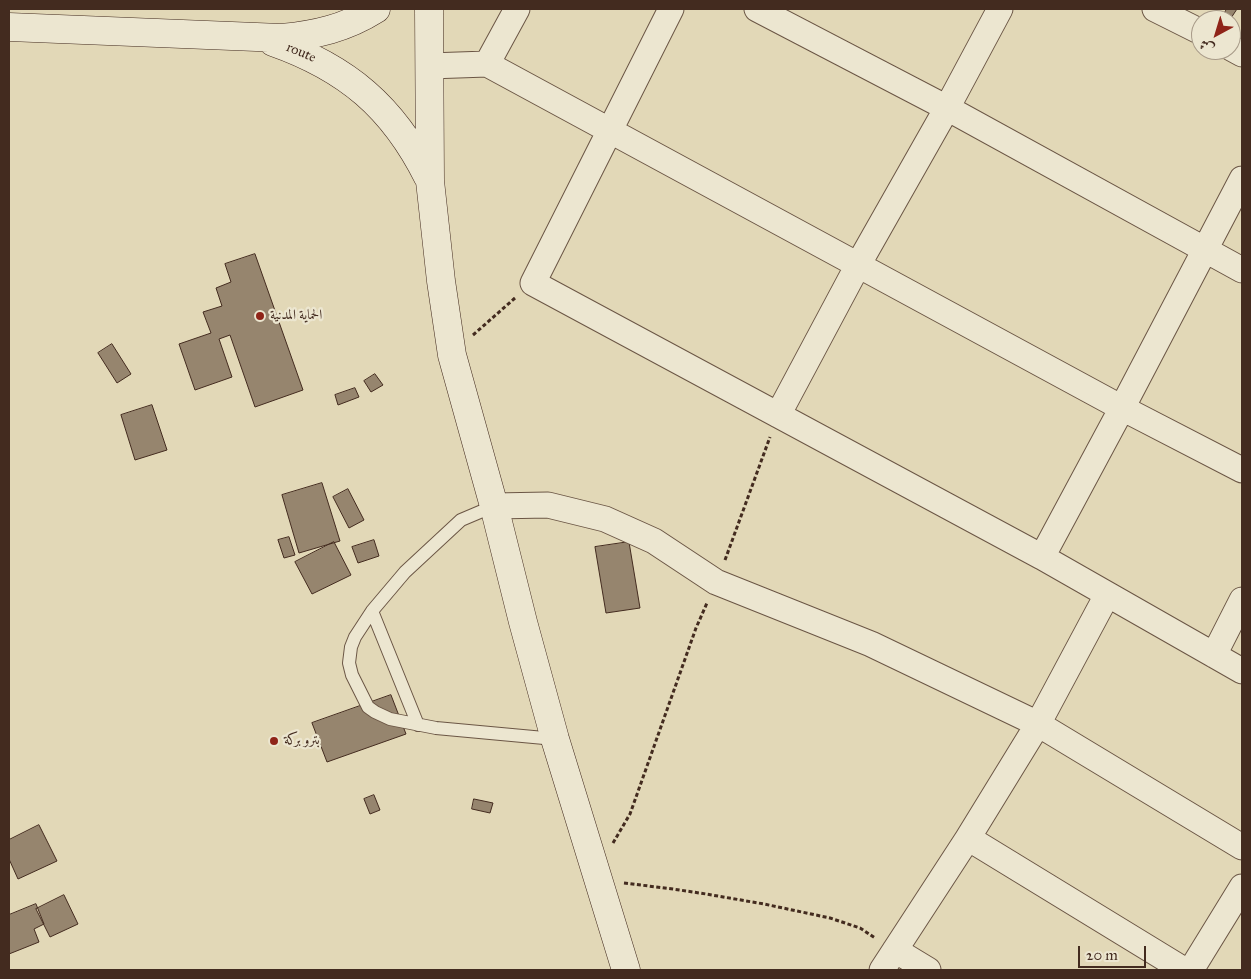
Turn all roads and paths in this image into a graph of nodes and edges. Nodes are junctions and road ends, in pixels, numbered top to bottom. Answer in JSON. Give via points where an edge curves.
{"nodes":[{"id":1,"x":376,"y":9,"type":"edge"},
{"id":2,"x":429,"y":9,"type":"edge"},
{"id":3,"x":517,"y":9,"type":"edge"},
{"id":4,"x":671,"y":9,"type":"edge"},
{"id":5,"x":757,"y":9,"type":"edge"},
{"id":6,"x":1000,"y":9,"type":"edge"},
{"id":7,"x":1155,"y":9,"type":"edge"},
{"id":8,"x":1191,"y":27,"type":"edge"},
{"id":9,"x":9,"y":28,"type":"edge"},
{"id":10,"x":250,"y":36,"type":"junction"},
{"id":11,"x":487,"y":64,"type":"junction"},
{"id":12,"x":429,"y":66,"type":"junction"},
{"id":13,"x":947,"y":108,"type":"junction"},
{"id":14,"x":610,"y":130,"type":"junction"},
{"id":15,"x":1242,"y":180,"type":"edge"},
{"id":16,"x":430,"y":181,"type":"junction"},
{"id":17,"x":1206,"y":250,"type":"junction"},
{"id":18,"x":858,"y":265,"type":"junction"},
{"id":19,"x":1242,"y":270,"type":"edge"},
{"id":20,"x":533,"y":283,"type":"junction"},
{"id":21,"x":452,"y":355,"type":"junction"},
{"id":22,"x":1122,"y":408,"type":"junction"},
{"id":23,"x":778,"y":415,"type":"junction"},
{"id":24,"x":1242,"y":470,"type":"edge"},
{"id":25,"x":494,"y":506,"type":"junction"},
{"id":26,"x":1042,"y":557,"type":"junction"},
{"id":27,"x":716,"y":582,"type":"junction"},
{"id":28,"x":1107,"y":595,"type":"junction"},
{"id":29,"x":1242,"y":600,"type":"edge"},
{"id":30,"x":372,"y":611,"type":"junction"},
{"id":31,"x":1214,"y":655,"type":"junction"},
{"id":32,"x":1242,"y":671,"type":"edge"},
{"id":33,"x":1038,"y":724,"type":"junction"},
{"id":34,"x":418,"y":725,"type":"junction"},
{"id":35,"x":555,"y":739,"type":"junction"},
{"id":36,"x":968,"y":838,"type":"junction"},
{"id":37,"x":1242,"y":847,"type":"edge"},
{"id":38,"x":598,"y":877,"type":"junction"},
{"id":39,"x":1242,"y":887,"type":"edge"},
{"id":40,"x":888,"y":960,"type":"edge"},
{"id":41,"x":626,"y":970,"type":"edge"},
{"id":42,"x":928,"y":970,"type":"edge"},
{"id":43,"x":1184,"y":970,"type":"edge"},
{"id":44,"x":1191,"y":970,"type":"edge"}],
"edges":[{"from":1,"to":10,"type":"main road","name":"route","via":[[324,32],[281,38]]},
{"from":2,"to":12,"type":"main road"},
{"from":3,"to":11,"type":"street"},
{"from":4,"to":14,"type":"street"},
{"from":5,"to":13,"type":"street"},
{"from":6,"to":13,"type":"street"},
{"from":7,"to":8,"type":"street"},
{"from":9,"to":10,"type":"main road"},
{"from":10,"to":16,"type":"main road","name":"route","via":[[318,60],[363,91],[401,132]]},
{"from":11,"to":12,"type":"street"},
{"from":11,"to":14,"type":"street"},
{"from":12,"to":16,"type":"main road"},
{"from":13,"to":17,"type":"street"},
{"from":13,"to":18,"type":"street"},
{"from":14,"to":18,"type":"street"},
{"from":14,"to":20,"type":"street"},
{"from":15,"to":17,"type":"street"},
{"from":16,"to":21,"type":"main road"},
{"from":17,"to":19,"type":"street"},
{"from":17,"to":22,"type":"street"},
{"from":18,"to":22,"type":"street"},
{"from":18,"to":23,"type":"street"},
{"from":20,"to":21,"type":"path"},
{"from":20,"to":23,"type":"street"},
{"from":21,"to":25,"type":"main road"},
{"from":22,"to":24,"type":"street"},
{"from":22,"to":26,"type":"street"},
{"from":23,"to":26,"type":"street"},
{"from":23,"to":27,"type":"path"},
{"from":25,"to":27,"type":"street","via":[[548,505],[605,519],[654,541]]},
{"from":25,"to":30,"type":"lane","via":[[461,520],[406,572]]},
{"from":25,"to":35,"type":"main road"},
{"from":26,"to":28,"type":"street"},
{"from":27,"to":33,"type":"street","via":[[871,644]]},
{"from":27,"to":38,"type":"path","via":[[696,628],[630,814]]},
{"from":28,"to":31,"type":"street"},
{"from":28,"to":33,"type":"street"},
{"from":29,"to":31,"type":"street"},
{"from":30,"to":34,"type":"lane"},
{"from":30,"to":34,"type":"lane","via":[[351,647],[349,662],[352,675],[368,707],[390,720]]},
{"from":31,"to":32,"type":"street"},
{"from":33,"to":36,"type":"street"},
{"from":33,"to":37,"type":"street"},
{"from":34,"to":35,"type":"lane"},
{"from":35,"to":38,"type":"main road"},
{"from":36,"to":40,"type":"street"},
{"from":36,"to":43,"type":"street"},
{"from":38,"to":40,"type":"path","via":[[830,918],[860,928]]},
{"from":38,"to":41,"type":"main road"},
{"from":39,"to":44,"type":"street"},
{"from":40,"to":42,"type":"street"}]}
